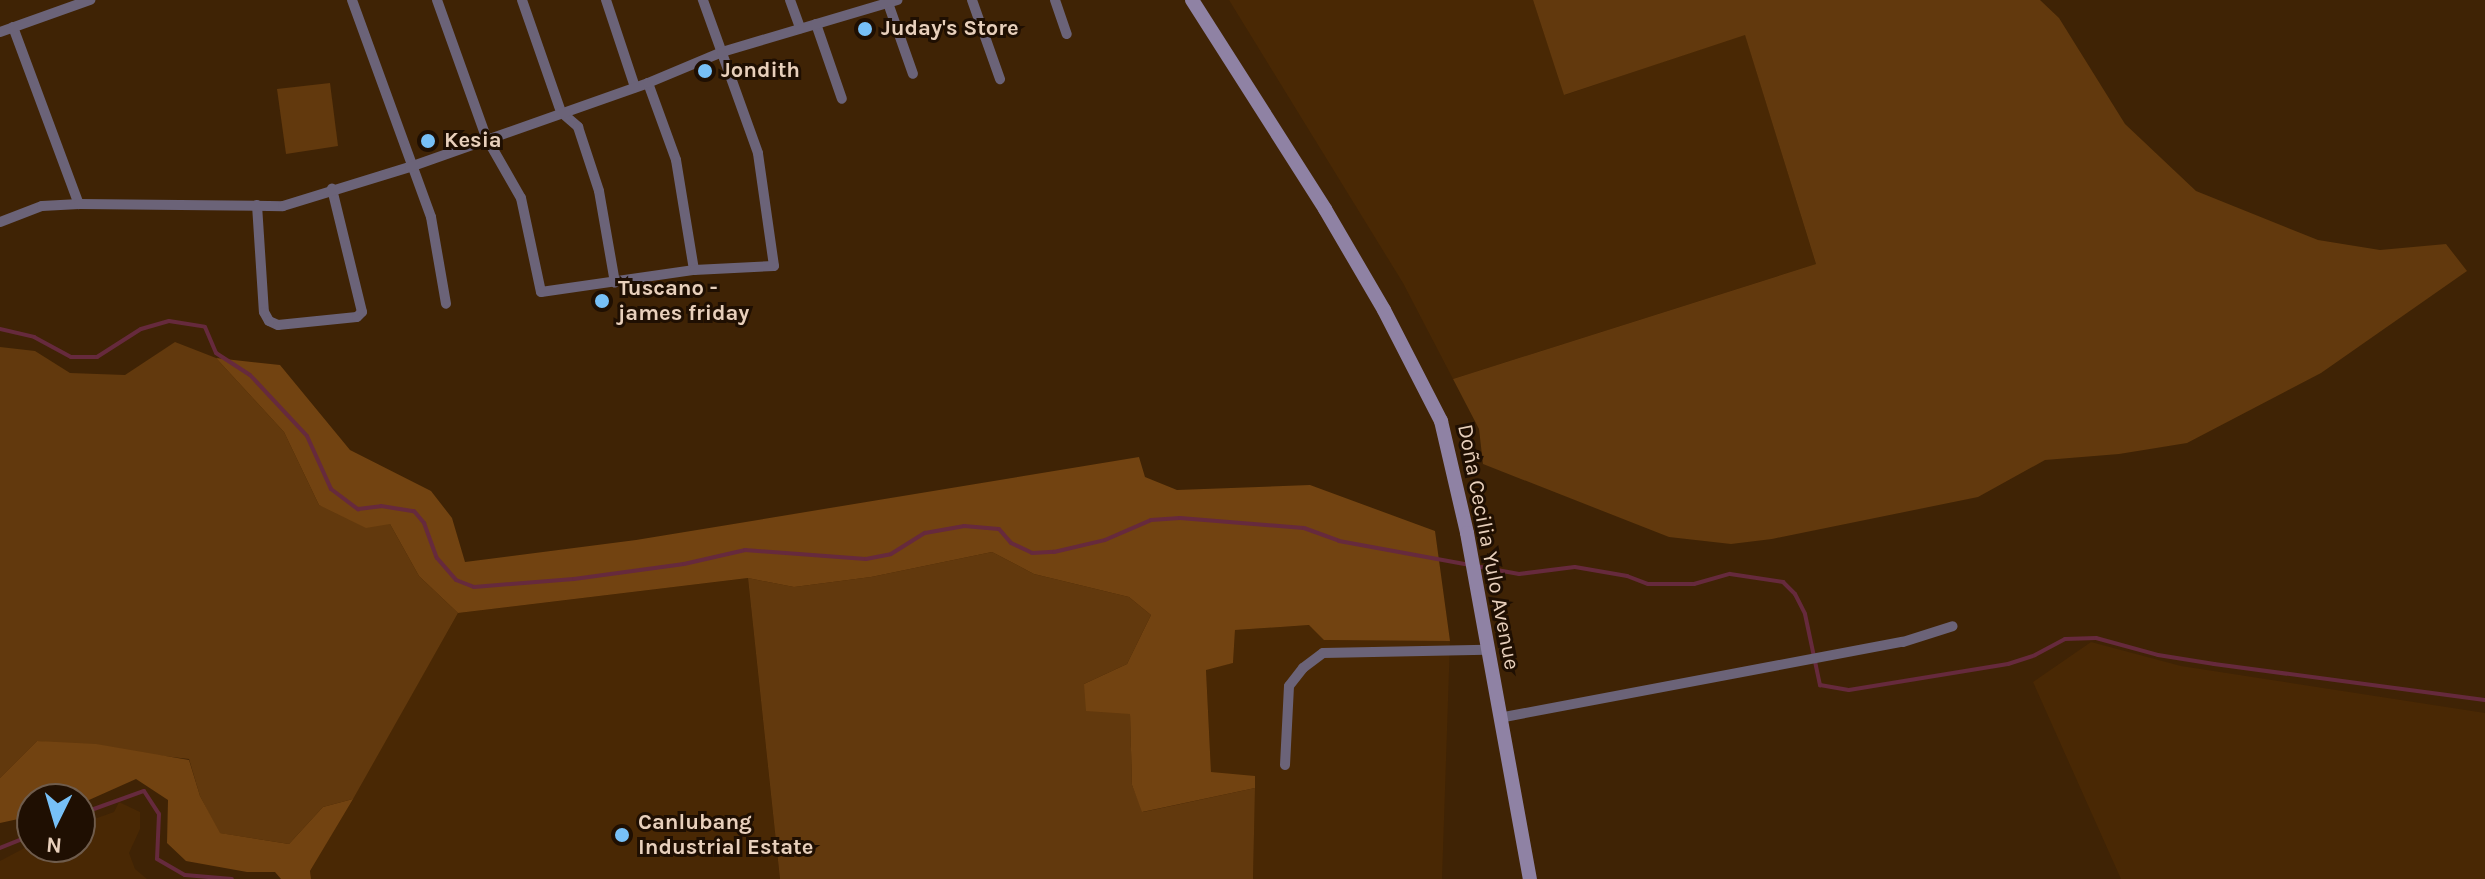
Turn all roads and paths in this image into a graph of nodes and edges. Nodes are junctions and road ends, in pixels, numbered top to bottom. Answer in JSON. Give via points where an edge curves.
{"nodes":[{"id":1,"x":90,"y":0,"type":"edge"},
{"id":2,"x":352,"y":0,"type":"edge"},
{"id":3,"x":437,"y":0,"type":"edge"},
{"id":4,"x":522,"y":0,"type":"edge"},
{"id":5,"x":606,"y":0,"type":"edge"},
{"id":6,"x":703,"y":0,"type":"edge"},
{"id":7,"x":790,"y":0,"type":"edge"},
{"id":8,"x":972,"y":0,"type":"edge"},
{"id":9,"x":1055,"y":0,"type":"edge"},
{"id":10,"x":1192,"y":0,"type":"edge"},
{"id":11,"x":884,"y":2,"type":"edge"},
{"id":12,"x":70,"y":3,"type":"edge"},
{"id":13,"x":816,"y":24,"type":"junction"},
{"id":14,"x":13,"y":27,"type":"junction"},
{"id":15,"x":800,"y":28,"type":"junction"},
{"id":16,"x":0,"y":32,"type":"edge"},
{"id":17,"x":1067,"y":34,"type":"dead end"},
{"id":18,"x":722,"y":52,"type":"junction"},
{"id":19,"x":913,"y":74,"type":"dead end"},
{"id":20,"x":1000,"y":79,"type":"dead end"},
{"id":21,"x":648,"y":83,"type":"junction"},
{"id":22,"x":635,"y":87,"type":"junction"},
{"id":23,"x":842,"y":99,"type":"dead end"},
{"id":24,"x":561,"y":112,"type":"junction"},
{"id":25,"x":486,"y":137,"type":"junction"},
{"id":26,"x":410,"y":167,"type":"junction"},
{"id":27,"x":332,"y":189,"type":"junction"},
{"id":28,"x":79,"y":204,"type":"junction"},
{"id":29,"x":257,"y":205,"type":"junction"},
{"id":30,"x":0,"y":222,"type":"edge"},
{"id":31,"x":694,"y":270,"type":"junction"},
{"id":32,"x":615,"y":283,"type":"junction"},
{"id":33,"x":446,"y":304,"type":"dead end"},
{"id":34,"x":1953,"y":626,"type":"dead end"},
{"id":35,"x":1486,"y":650,"type":"junction"},
{"id":36,"x":1499,"y":718,"type":"junction"},
{"id":37,"x":1285,"y":765,"type":"dead end"},
{"id":38,"x":1530,"y":879,"type":"edge"}],
"edges":[{"from":1,"to":12,"type":"street"},
{"from":2,"to":26,"type":"street"},
{"from":3,"to":25,"type":"street"},
{"from":4,"to":24,"type":"street"},
{"from":5,"to":22,"type":"street"},
{"from":6,"to":18,"type":"street"},
{"from":7,"to":15,"type":"street"},
{"from":8,"to":20,"type":"street"},
{"from":9,"to":17,"type":"street"},
{"from":10,"to":35,"type":"main road","name":"Doña Cecilia Yulo Avenue","via":[[1325,209],[1441,421]]},
{"from":11,"to":13,"type":"street"},
{"from":11,"to":19,"type":"street"},
{"from":12,"to":14,"type":"street"},
{"from":13,"to":15,"type":"street"},
{"from":13,"to":23,"type":"street"},
{"from":14,"to":16,"type":"street"},
{"from":14,"to":28,"type":"street"},
{"from":15,"to":18,"type":"street"},
{"from":18,"to":21,"type":"street"},
{"from":18,"to":31,"type":"street","via":[[758,153],[774,266]]},
{"from":21,"to":22,"type":"street"},
{"from":21,"to":31,"type":"street","via":[[676,160]]},
{"from":22,"to":24,"type":"street"},
{"from":24,"to":25,"type":"street"},
{"from":24,"to":32,"type":"street","via":[[578,127],[599,191]]},
{"from":25,"to":26,"type":"street"},
{"from":25,"to":32,"type":"street","via":[[521,198],[541,292]]},
{"from":26,"to":27,"type":"street"},
{"from":26,"to":33,"type":"street","via":[[431,217]]},
{"from":27,"to":29,"type":"street","via":[[283,206]]},
{"from":27,"to":29,"type":"street","via":[[362,312],[357,317],[278,325],[269,321],[264,312]]},
{"from":28,"to":29,"type":"street"},
{"from":28,"to":30,"type":"street","via":[[42,206]]},
{"from":31,"to":32,"type":"street"},
{"from":34,"to":36,"type":"street","via":[[1903,642]]},
{"from":35,"to":36,"type":"main road","name":"Doña Cecilia Yulo Avenue"},
{"from":35,"to":37,"type":"street","via":[[1323,653],[1289,686]]},
{"from":36,"to":38,"type":"main road","name":"Doña Cecilia Yulo Avenue"}]}
